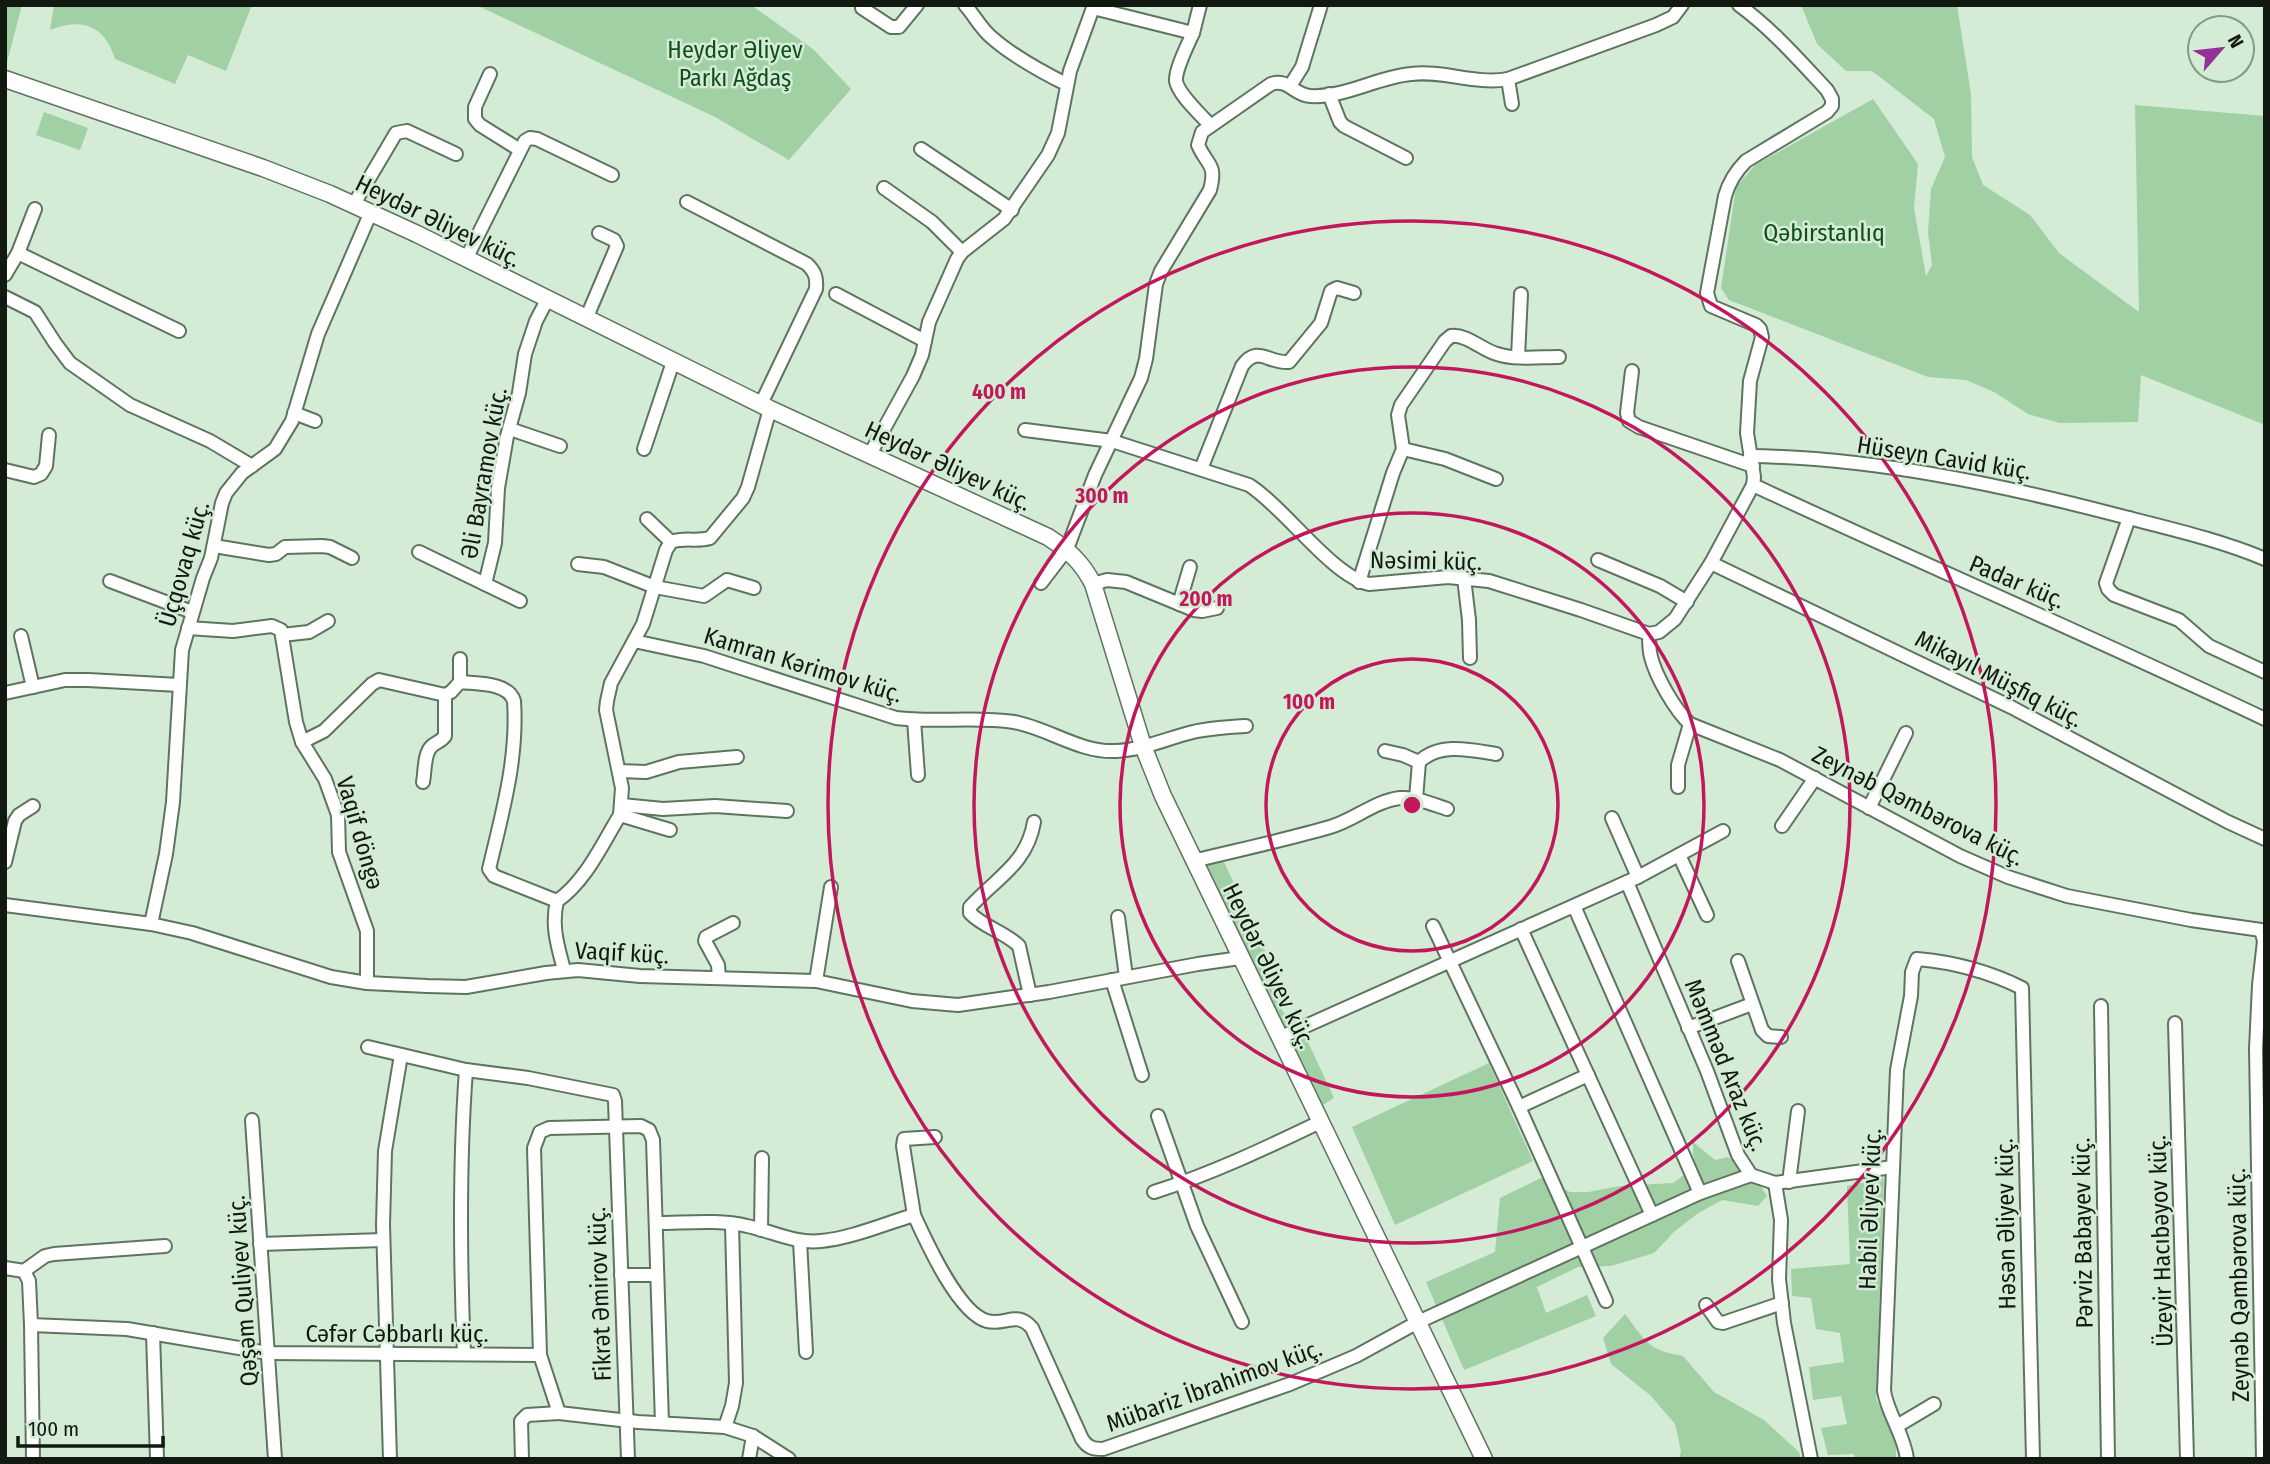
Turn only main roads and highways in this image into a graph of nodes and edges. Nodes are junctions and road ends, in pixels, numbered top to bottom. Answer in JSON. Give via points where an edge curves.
{"nodes":[{"id":1,"x":5,"y":79,"type":"edge"},
{"id":2,"x":1484,"y":1459,"type":"edge"}],
"edges":[{"from":1,"to":2,"type":"main road","name":"Heydər Əliyev küç.","via":[[263,167],[354,204],[1067,549],[1093,584],[1163,796]]}]}
